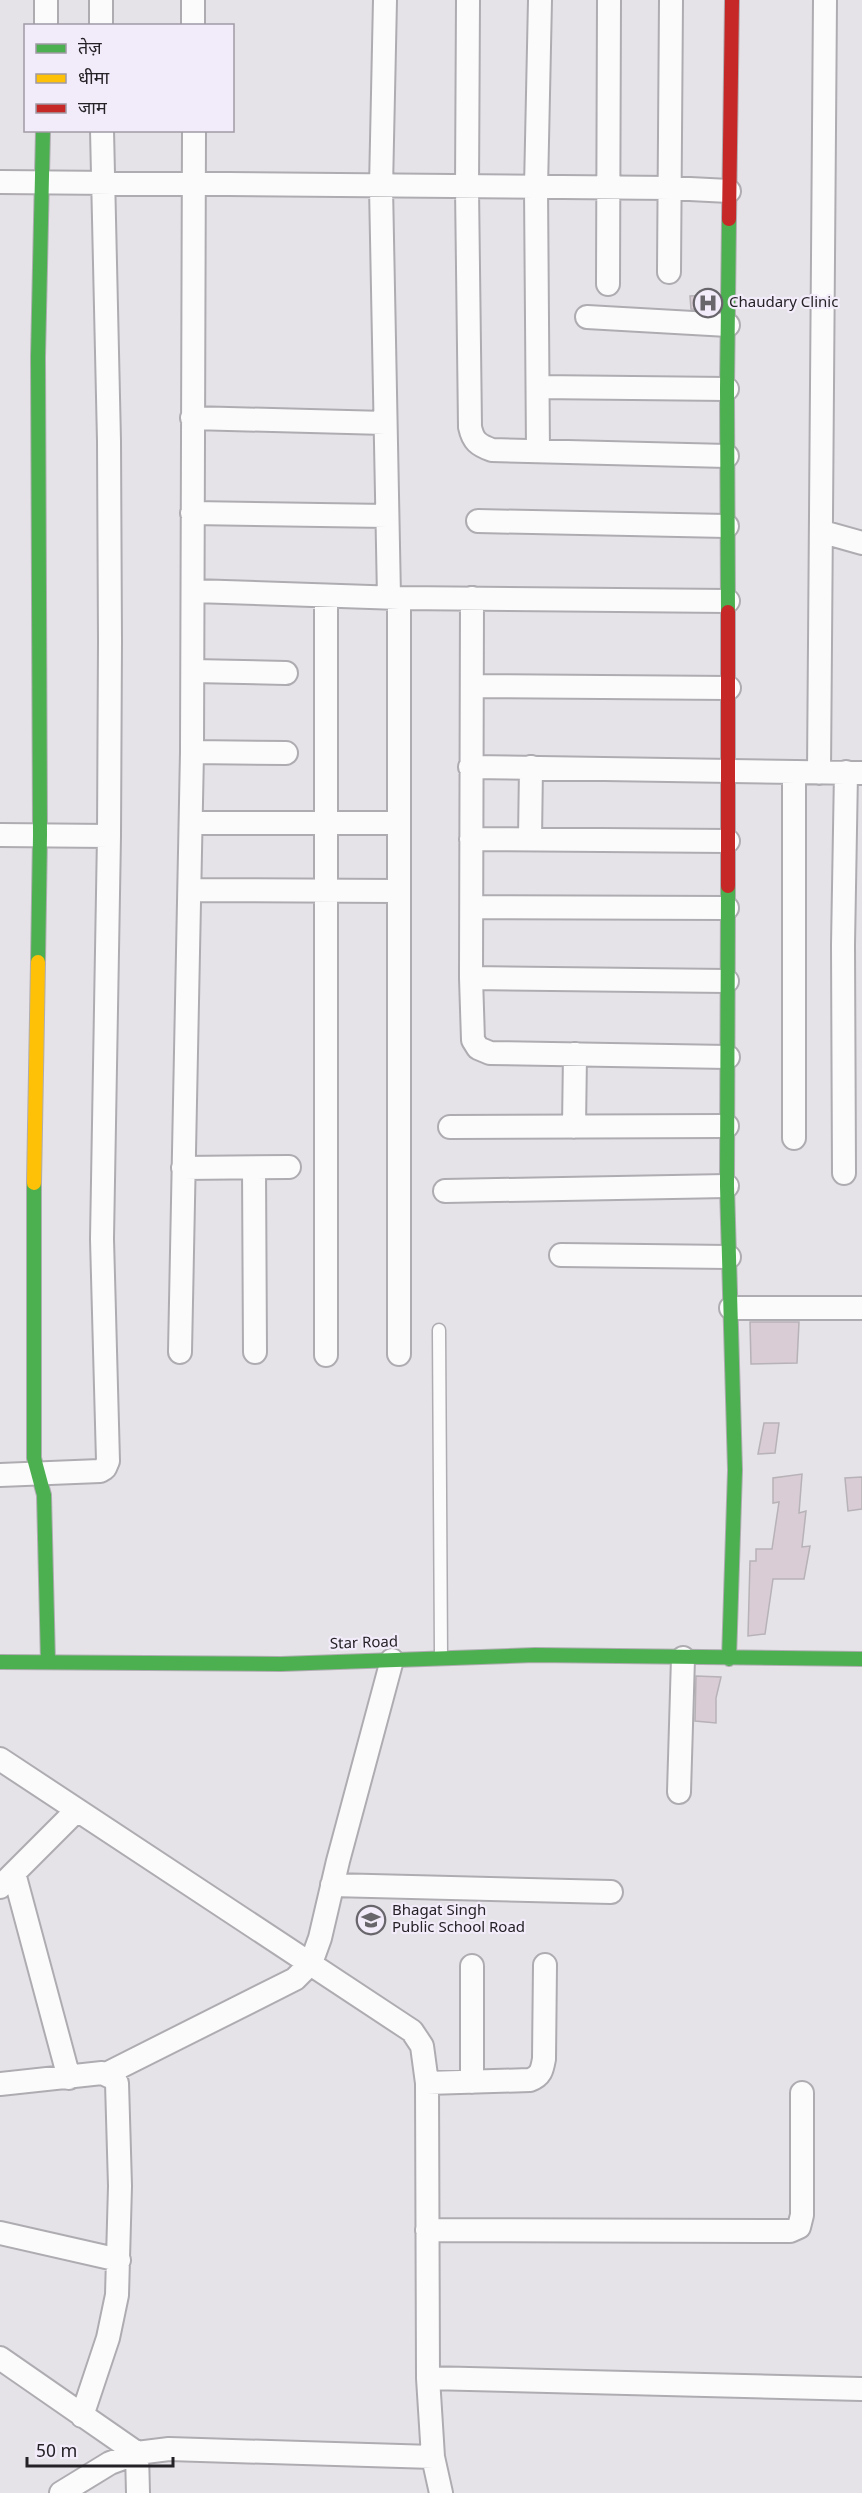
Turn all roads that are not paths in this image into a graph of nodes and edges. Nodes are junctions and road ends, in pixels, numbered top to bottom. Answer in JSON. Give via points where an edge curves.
{"nodes":[{"id":1,"x":46,"y":0,"type":"edge"},
{"id":2,"x":101,"y":0,"type":"edge"},
{"id":3,"x":193,"y":0,"type":"edge"},
{"id":4,"x":385,"y":0,"type":"edge"},
{"id":5,"x":468,"y":0,"type":"edge"},
{"id":6,"x":540,"y":0,"type":"edge"},
{"id":7,"x":609,"y":0,"type":"edge"},
{"id":8,"x":671,"y":0,"type":"edge"},
{"id":9,"x":732,"y":0,"type":"edge"},
{"id":10,"x":825,"y":0,"type":"edge"},
{"id":11,"x":46,"y":24,"type":"edge"},
{"id":12,"x":101,"y":24,"type":"edge"},
{"id":13,"x":193,"y":24,"type":"edge"},
{"id":14,"x":43,"y":132,"type":"edge"},
{"id":15,"x":102,"y":132,"type":"edge"},
{"id":16,"x":194,"y":132,"type":"edge"},
{"id":17,"x":0,"y":182,"type":"edge"},
{"id":18,"x":41,"y":182,"type":"junction"},
{"id":19,"x":102,"y":183,"type":"junction"},
{"id":20,"x":194,"y":183,"type":"junction"},
{"id":21,"x":381,"y":187,"type":"junction"},
{"id":22,"x":466,"y":188,"type":"junction"},
{"id":23,"x":536,"y":188,"type":"junction"},
{"id":24,"x":610,"y":188,"type":"junction"},
{"id":25,"x":670,"y":188,"type":"junction"},
{"id":26,"x":729,"y":191,"type":"junction"},
{"id":27,"x":669,"y":272,"type":"dead end"},
{"id":28,"x":608,"y":284,"type":"dead end"},
{"id":29,"x":587,"y":317,"type":"dead end"},
{"id":30,"x":728,"y":325,"type":"junction"},
{"id":31,"x":538,"y":387,"type":"junction"},
{"id":32,"x":728,"y":389,"type":"junction"},
{"id":33,"x":192,"y":417,"type":"junction"},
{"id":34,"x":385,"y":423,"type":"junction"},
{"id":35,"x":538,"y":451,"type":"junction"},
{"id":36,"x":728,"y":456,"type":"junction"},
{"id":37,"x":192,"y":513,"type":"junction"},
{"id":38,"x":387,"y":516,"type":"junction"},
{"id":39,"x":478,"y":521,"type":"dead end"},
{"id":40,"x":728,"y":526,"type":"junction"},
{"id":41,"x":823,"y":532,"type":"junction"},
{"id":42,"x":862,"y":543,"type":"edge"},
{"id":43,"x":194,"y":591,"type":"junction"},
{"id":44,"x":326,"y":596,"type":"junction"},
{"id":45,"x":394,"y":597,"type":"junction"},
{"id":46,"x":472,"y":598,"type":"junction"},
{"id":47,"x":728,"y":602,"type":"junction"},
{"id":48,"x":193,"y":671,"type":"junction"},
{"id":49,"x":286,"y":673,"type":"dead end"},
{"id":50,"x":472,"y":687,"type":"junction"},
{"id":51,"x":729,"y":688,"type":"junction"},
{"id":52,"x":192,"y":752,"type":"junction"},
{"id":53,"x":286,"y":753,"type":"dead end"},
{"id":54,"x":470,"y":767,"type":"junction"},
{"id":55,"x":531,"y":767,"type":"junction"},
{"id":56,"x":728,"y":771,"type":"junction"},
{"id":57,"x":794,"y":773,"type":"junction"},
{"id":58,"x":819,"y":773,"type":"junction"},
{"id":59,"x":854,"y":773,"type":"edge"},
{"id":60,"x":327,"y":822,"type":"junction"},
{"id":61,"x":191,"y":823,"type":"junction"},
{"id":62,"x":398,"y":823,"type":"junction"},
{"id":63,"x":0,"y":835,"type":"edge"},
{"id":64,"x":40,"y":835,"type":"junction"},
{"id":65,"x":109,"y":836,"type":"junction"},
{"id":66,"x":471,"y":838,"type":"junction"},
{"id":67,"x":530,"y":839,"type":"junction"},
{"id":68,"x":728,"y":841,"type":"junction"},
{"id":69,"x":190,"y":890,"type":"junction"},
{"id":70,"x":326,"y":891,"type":"junction"},
{"id":71,"x":397,"y":891,"type":"junction"},
{"id":72,"x":472,"y":907,"type":"junction"},
{"id":73,"x":727,"y":908,"type":"junction"},
{"id":74,"x":471,"y":978,"type":"junction"},
{"id":75,"x":727,"y":981,"type":"junction"},
{"id":76,"x":575,"y":1054,"type":"junction"},
{"id":77,"x":728,"y":1057,"type":"junction"},
{"id":78,"x":728,"y":1126,"type":"junction"},
{"id":79,"x":450,"y":1127,"type":"dead end"},
{"id":80,"x":574,"y":1127,"type":"junction"},
{"id":81,"x":794,"y":1138,"type":"dead end"},
{"id":82,"x":290,"y":1167,"type":"dead end"},
{"id":83,"x":183,"y":1168,"type":"junction"},
{"id":84,"x":254,"y":1168,"type":"junction"},
{"id":85,"x":844,"y":1173,"type":"dead end"},
{"id":86,"x":727,"y":1186,"type":"junction"},
{"id":87,"x":445,"y":1191,"type":"dead end"},
{"id":88,"x":561,"y":1255,"type":"dead end"},
{"id":89,"x":729,"y":1257,"type":"junction"},
{"id":90,"x":731,"y":1308,"type":"junction"},
{"id":91,"x":862,"y":1308,"type":"edge"},
{"id":92,"x":439,"y":1330,"type":"dead end"},
{"id":93,"x":180,"y":1352,"type":"dead end"},
{"id":94,"x":255,"y":1352,"type":"dead end"},
{"id":95,"x":326,"y":1354,"type":"dead end"},
{"id":96,"x":399,"y":1354,"type":"dead end"},
{"id":97,"x":40,"y":1474,"type":"junction"},
{"id":98,"x":0,"y":1475,"type":"edge"},
{"id":99,"x":441,"y":1657,"type":"junction"},
{"id":100,"x":683,"y":1658,"type":"junction"},
{"id":101,"x":729,"y":1659,"type":"junction"},
{"id":102,"x":862,"y":1659,"type":"edge"},
{"id":103,"x":392,"y":1660,"type":"junction"},
{"id":104,"x":0,"y":1662,"type":"edge"},
{"id":105,"x":48,"y":1662,"type":"junction"},
{"id":106,"x":0,"y":1759,"type":"edge"},
{"id":107,"x":679,"y":1792,"type":"dead end"},
{"id":108,"x":76,"y":1811,"type":"junction"},
{"id":109,"x":7,"y":1880,"type":"edge"},
{"id":110,"x":332,"y":1885,"type":"junction"},
{"id":111,"x":611,"y":1892,"type":"dead end"},
{"id":112,"x":311,"y":1963,"type":"junction"},
{"id":113,"x":545,"y":1965,"type":"dead end"},
{"id":114,"x":472,"y":1966,"type":"dead end"},
{"id":115,"x":106,"y":2074,"type":"junction"},
{"id":116,"x":69,"y":2078,"type":"junction"},
{"id":117,"x":472,"y":2082,"type":"junction"},
{"id":118,"x":426,"y":2083,"type":"junction"},
{"id":119,"x":0,"y":2084,"type":"edge"},
{"id":120,"x":802,"y":2092,"type":"dead end"},
{"id":121,"x":427,"y":2230,"type":"junction"},
{"id":122,"x":0,"y":2233,"type":"edge"},
{"id":123,"x":118,"y":2260,"type":"junction"},
{"id":124,"x":0,"y":2358,"type":"edge"},
{"id":125,"x":428,"y":2378,"type":"junction"},
{"id":126,"x":861,"y":2389,"type":"edge"},
{"id":127,"x":82,"y":2416,"type":"junction"},
{"id":128,"x":137,"y":2453,"type":"junction"},
{"id":129,"x":433,"y":2457,"type":"junction"},
{"id":130,"x":61,"y":2493,"type":"edge"},
{"id":131,"x":138,"y":2493,"type":"edge"},
{"id":132,"x":441,"y":2493,"type":"edge"}],
"edges":[{"from":1,"to":11,"type":"street"},
{"from":2,"to":12,"type":"street"},
{"from":3,"to":13,"type":"street"},
{"from":4,"to":21,"type":"street"},
{"from":5,"to":22,"type":"street"},
{"from":6,"to":23,"type":"street"},
{"from":7,"to":24,"type":"street"},
{"from":8,"to":25,"type":"street"},
{"from":9,"to":26,"type":"street"},
{"from":10,"to":41,"type":"street"},
{"from":14,"to":18,"type":"street"},
{"from":15,"to":19,"type":"street"},
{"from":16,"to":20,"type":"street"},
{"from":17,"to":18,"type":"street"},
{"from":18,"to":19,"type":"street"},
{"from":18,"to":64,"type":"street"},
{"from":19,"to":20,"type":"street"},
{"from":19,"to":65,"type":"street","via":[[109,441]]},
{"from":20,"to":21,"type":"street"},
{"from":20,"to":33,"type":"street"},
{"from":21,"to":22,"type":"street"},
{"from":21,"to":34,"type":"street"},
{"from":22,"to":23,"type":"street"},
{"from":22,"to":35,"type":"street","via":[[472,438],[479,446],[492,450]]},
{"from":23,"to":24,"type":"street"},
{"from":23,"to":31,"type":"street"},
{"from":24,"to":25,"type":"street"},
{"from":24,"to":28,"type":"street"},
{"from":25,"to":26,"type":"street"},
{"from":25,"to":27,"type":"street"},
{"from":26,"to":30,"type":"street"},
{"from":29,"to":30,"type":"street"},
{"from":30,"to":32,"type":"street"},
{"from":31,"to":32,"type":"street"},
{"from":31,"to":35,"type":"street"},
{"from":32,"to":36,"type":"street"},
{"from":33,"to":34,"type":"street"},
{"from":33,"to":37,"type":"street"},
{"from":34,"to":38,"type":"street"},
{"from":35,"to":36,"type":"street"},
{"from":36,"to":40,"type":"street"},
{"from":37,"to":38,"type":"street"},
{"from":37,"to":43,"type":"street"},
{"from":38,"to":45,"type":"street"},
{"from":39,"to":40,"type":"street"},
{"from":40,"to":47,"type":"street"},
{"from":41,"to":42,"type":"street"},
{"from":41,"to":58,"type":"street"},
{"from":43,"to":44,"type":"street"},
{"from":43,"to":48,"type":"street"},
{"from":44,"to":45,"type":"street"},
{"from":44,"to":60,"type":"street"},
{"from":45,"to":46,"type":"street"},
{"from":45,"to":62,"type":"street"},
{"from":46,"to":47,"type":"street"},
{"from":46,"to":50,"type":"street"},
{"from":47,"to":51,"type":"street"},
{"from":48,"to":49,"type":"street"},
{"from":48,"to":52,"type":"street"},
{"from":50,"to":51,"type":"street"},
{"from":50,"to":54,"type":"street"},
{"from":51,"to":56,"type":"street"},
{"from":52,"to":53,"type":"street"},
{"from":52,"to":61,"type":"street"},
{"from":54,"to":55,"type":"street"},
{"from":54,"to":66,"type":"street"},
{"from":55,"to":56,"type":"street"},
{"from":55,"to":67,"type":"street"},
{"from":56,"to":57,"type":"street"},
{"from":56,"to":68,"type":"street"},
{"from":57,"to":58,"type":"street"},
{"from":57,"to":81,"type":"street"},
{"from":58,"to":59,"type":"street"},
{"from":59,"to":85,"type":"street","via":[[843,945]]},
{"from":60,"to":61,"type":"street"},
{"from":60,"to":62,"type":"street"},
{"from":60,"to":70,"type":"street"},
{"from":61,"to":69,"type":"street"},
{"from":62,"to":71,"type":"street"},
{"from":63,"to":64,"type":"street"},
{"from":64,"to":65,"type":"street"},
{"from":64,"to":97,"type":"street","via":[[34,1185],[34,1458]]},
{"from":65,"to":97,"type":"street","via":[[102,1228],[108,1461],[100,1471]]},
{"from":66,"to":67,"type":"street"},
{"from":66,"to":72,"type":"street"},
{"from":67,"to":68,"type":"street"},
{"from":68,"to":73,"type":"street"},
{"from":69,"to":70,"type":"street"},
{"from":69,"to":83,"type":"street"},
{"from":70,"to":71,"type":"street"},
{"from":70,"to":95,"type":"street"},
{"from":71,"to":96,"type":"street"},
{"from":72,"to":73,"type":"street"},
{"from":72,"to":74,"type":"street"},
{"from":73,"to":75,"type":"street"},
{"from":74,"to":75,"type":"street"},
{"from":74,"to":76,"type":"street","via":[[473,1040],[478,1048],[490,1053]]},
{"from":75,"to":77,"type":"street"},
{"from":76,"to":77,"type":"street"},
{"from":76,"to":80,"type":"street"},
{"from":77,"to":78,"type":"street"},
{"from":78,"to":80,"type":"street"},
{"from":78,"to":86,"type":"street"},
{"from":79,"to":80,"type":"street"},
{"from":82,"to":84,"type":"street"},
{"from":83,"to":84,"type":"street"},
{"from":83,"to":93,"type":"street"},
{"from":84,"to":94,"type":"street"},
{"from":86,"to":87,"type":"street"},
{"from":86,"to":89,"type":"street"},
{"from":88,"to":89,"type":"street"},
{"from":89,"to":90,"type":"street"},
{"from":90,"to":91,"type":"street"},
{"from":90,"to":101,"type":"street","via":[[735,1470]]},
{"from":92,"to":99,"type":"lane"},
{"from":97,"to":98,"type":"street"},
{"from":97,"to":105,"type":"street","via":[[44,1495]]},
{"from":99,"to":100,"type":"street","name":"Star Road"},
{"from":99,"to":103,"type":"street","name":"Star Road"},
{"from":100,"to":101,"type":"street","name":"Star Road"},
{"from":100,"to":107,"type":"street"},
{"from":101,"to":102,"type":"street","name":"Star Road"},
{"from":103,"to":105,"type":"street","name":"Star Road","via":[[281,1664]]},
{"from":103,"to":110,"type":"street"},
{"from":104,"to":105,"type":"street","name":"Star Road"},
{"from":106,"to":108,"type":"street"},
{"from":108,"to":109,"type":"street"},
{"from":108,"to":112,"type":"street"},
{"from":109,"to":116,"type":"street"},
{"from":110,"to":111,"type":"street"},
{"from":110,"to":112,"type":"street"},
{"from":112,"to":115,"type":"street","via":[[295,1979]]},
{"from":112,"to":118,"type":"street","via":[[412,2031],[422,2046]]},
{"from":113,"to":117,"type":"street","via":[[544,2059],[538,2077]]},
{"from":114,"to":117,"type":"street"},
{"from":115,"to":116,"type":"street"},
{"from":115,"to":123,"type":"street","via":[[113,2078],[117,2089]]},
{"from":116,"to":119,"type":"street"},
{"from":117,"to":118,"type":"street"},
{"from":118,"to":121,"type":"street"},
{"from":120,"to":121,"type":"street","via":[[802,2215],[799,2227],[790,2231]]},
{"from":121,"to":125,"type":"street"},
{"from":122,"to":123,"type":"street"},
{"from":123,"to":127,"type":"street","via":[[117,2295],[108,2338]]},
{"from":124,"to":127,"type":"street"},
{"from":125,"to":126,"type":"street"},
{"from":125,"to":129,"type":"street"},
{"from":127,"to":128,"type":"street"},
{"from":128,"to":129,"type":"street","via":[[169,2450]]},
{"from":128,"to":130,"type":"street","via":[[110,2463]]},
{"from":128,"to":131,"type":"street"},
{"from":129,"to":132,"type":"street"}]}
